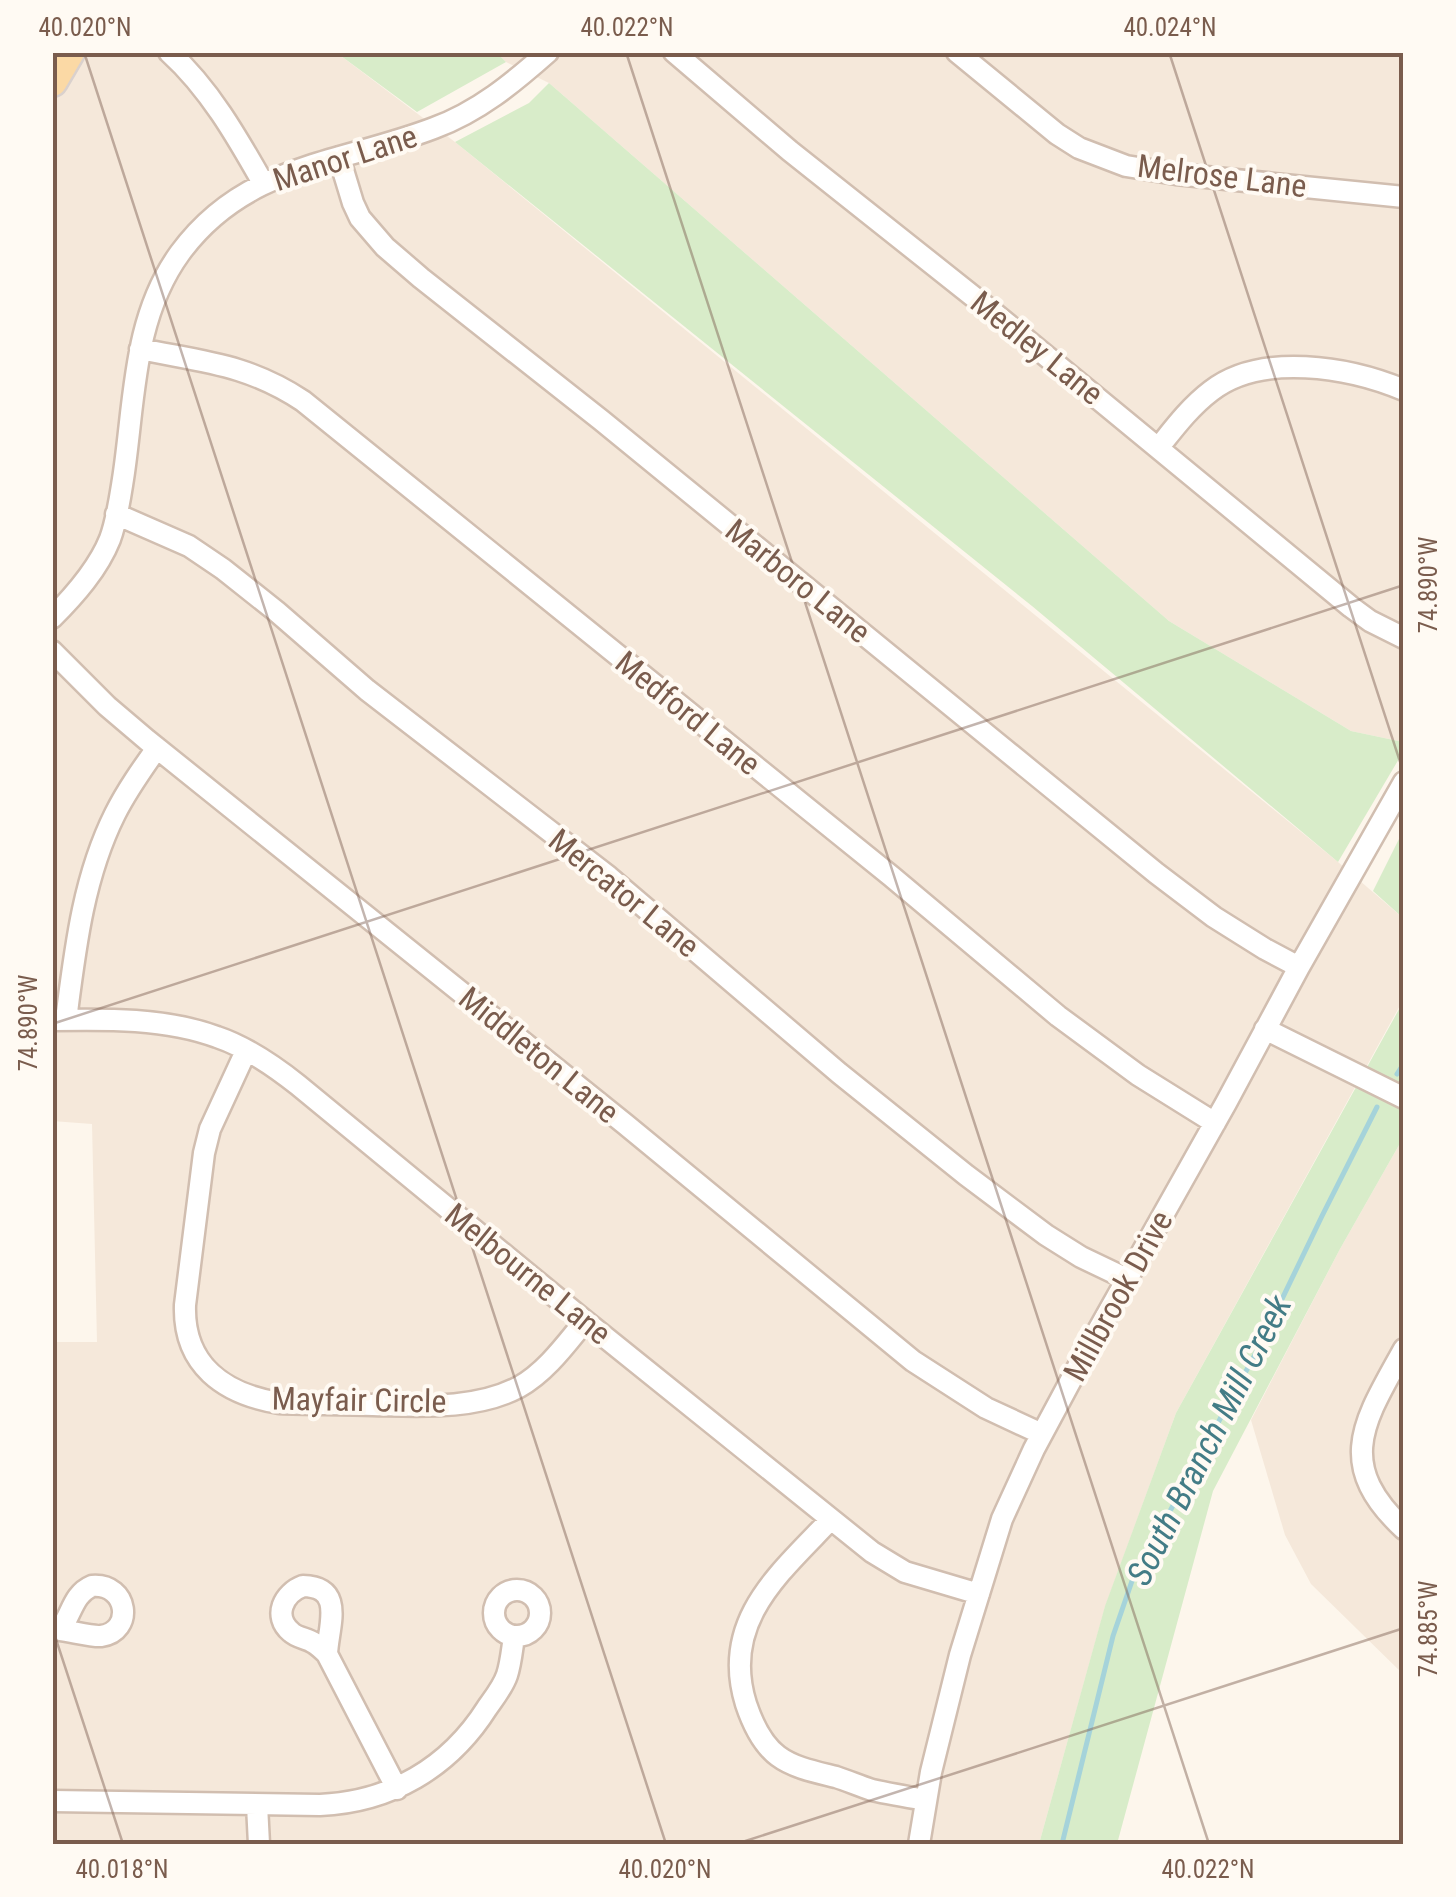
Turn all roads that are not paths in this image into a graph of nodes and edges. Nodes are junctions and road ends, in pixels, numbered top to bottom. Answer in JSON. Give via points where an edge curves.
{"nodes":[{"id":1,"x":69,"y":52,"type":"edge"},
{"id":2,"x":169,"y":52,"type":"edge"},
{"id":3,"x":548,"y":52,"type":"edge"},
{"id":4,"x":674,"y":52,"type":"edge"},
{"id":5,"x":957,"y":52,"type":"edge"},
{"id":6,"x":52,"y":81,"type":"edge"},
{"id":7,"x":339,"y":157,"type":"junction"},
{"id":8,"x":263,"y":183,"type":"junction"},
{"id":9,"x":1404,"y":197,"type":"edge"},
{"id":10,"x":140,"y":349,"type":"junction"},
{"id":11,"x":1404,"y":390,"type":"edge"},
{"id":12,"x":1159,"y":448,"type":"junction"},
{"id":13,"x":116,"y":514,"type":"junction"},
{"id":14,"x":52,"y":618,"type":"edge"},
{"id":15,"x":1404,"y":638,"type":"edge"},
{"id":16,"x":52,"y":652,"type":"edge"},
{"id":17,"x":157,"y":748,"type":"junction"},
{"id":18,"x":1404,"y":782,"type":"edge"},
{"id":19,"x":1299,"y":967,"type":"junction"},
{"id":20,"x":59,"y":1020,"type":"edge"},
{"id":21,"x":1265,"y":1029,"type":"junction"},
{"id":22,"x":246,"y":1051,"type":"junction"},
{"id":23,"x":1404,"y":1098,"type":"edge"},
{"id":24,"x":1215,"y":1123,"type":"junction"},
{"id":25,"x":1127,"y":1278,"type":"junction"},
{"id":26,"x":585,"y":1321,"type":"junction"},
{"id":27,"x":1404,"y":1349,"type":"edge"},
{"id":28,"x":1042,"y":1434,"type":"junction"},
{"id":29,"x":831,"y":1519,"type":"junction"},
{"id":30,"x":1404,"y":1529,"type":"edge"},
{"id":31,"x":979,"y":1594,"type":"junction"},
{"id":32,"x":514,"y":1637,"type":"dead end"},
{"id":33,"x":327,"y":1654,"type":"dead end"},
{"id":34,"x":397,"y":1788,"type":"junction"},
{"id":35,"x":926,"y":1800,"type":"junction"},
{"id":36,"x":52,"y":1801,"type":"edge"},
{"id":37,"x":258,"y":1805,"type":"junction"},
{"id":38,"x":258,"y":1844,"type":"edge"},
{"id":39,"x":919,"y":1844,"type":"edge"}],
"edges":[{"from":1,"to":6,"type":"main road"},
{"from":2,"to":8,"type":"street","via":[[199,83]]},
{"from":3,"to":7,"type":"street","name":"Manor Lane","via":[[459,117]]},
{"from":4,"to":12,"type":"street","name":"Medley Lane"},
{"from":5,"to":9,"type":"street","name":"Melrose Lane","via":[[1057,134],[1126,166]]},
{"from":7,"to":8,"type":"street","name":"Manor Lane"},
{"from":7,"to":19,"type":"street","name":"Marboro Lane","via":[[360,218],[421,278],[1156,873]]},
{"from":8,"to":10,"type":"street","name":"Manor Lane","via":[[207,221],[179,254],[155,295]]},
{"from":10,"to":13,"type":"street","name":"Manor Lane"},
{"from":10,"to":24,"type":"street","name":"Medford Lane","via":[[262,377],[303,401],[1058,1016]]},
{"from":11,"to":12,"type":"street","via":[[1320,370],[1251,370],[1213,389]]},
{"from":12,"to":15,"type":"street","name":"Medley Lane","via":[[1351,607]]},
{"from":13,"to":14,"type":"street","name":"Manor Lane","via":[[102,556]]},
{"from":13,"to":25,"type":"street","name":"Mercator Lane","via":[[189,546],[223,570],[966,1174],[1046,1235]]},
{"from":16,"to":17,"type":"street","name":"Middleton Lane"},
{"from":17,"to":20,"type":"street","via":[[114,816],[98,856]]},
{"from":17,"to":28,"type":"street","name":"Middleton Lane","via":[[913,1361]]},
{"from":18,"to":19,"type":"street","name":"Millbrook Drive"},
{"from":19,"to":21,"type":"street","name":"Millbrook Drive"},
{"from":20,"to":22,"type":"street","name":"Melbourne Lane","via":[[176,1026]]},
{"from":21,"to":23,"type":"street"},
{"from":21,"to":24,"type":"street","name":"Millbrook Drive"},
{"from":22,"to":26,"type":"street","name":"Melbourne Lane","via":[[298,1085]]},
{"from":22,"to":26,"type":"street","name":"Mayfair Circle","via":[[207,1141],[185,1305],[195,1356],[223,1384],[279,1403],[481,1400],[522,1386]]},
{"from":24,"to":25,"type":"street","name":"Millbrook Drive"},
{"from":25,"to":28,"type":"street","name":"Millbrook Drive"},
{"from":26,"to":29,"type":"street","name":"Melbourne Lane"},
{"from":27,"to":30,"type":"street","via":[[1368,1417],[1361,1458],[1375,1497]]},
{"from":28,"to":31,"type":"street","name":"Millbrook Drive","via":[[1002,1519]]},
{"from":29,"to":31,"type":"street","name":"Melbourne Lane","via":[[888,1563]]},
{"from":29,"to":35,"type":"street","via":[[781,1570],[750,1619],[739,1650],[750,1713],[780,1758]]},
{"from":31,"to":35,"type":"street","name":"Millbrook Drive"},
{"from":32,"to":34,"type":"street","via":[[508,1674],[474,1728],[444,1759]]},
{"from":33,"to":34,"type":"street"},
{"from":34,"to":37,"type":"street","via":[[338,1804]]},
{"from":35,"to":39,"type":"street","name":"Millbrook Drive"},
{"from":36,"to":37,"type":"street"},
{"from":37,"to":38,"type":"street"}]}
